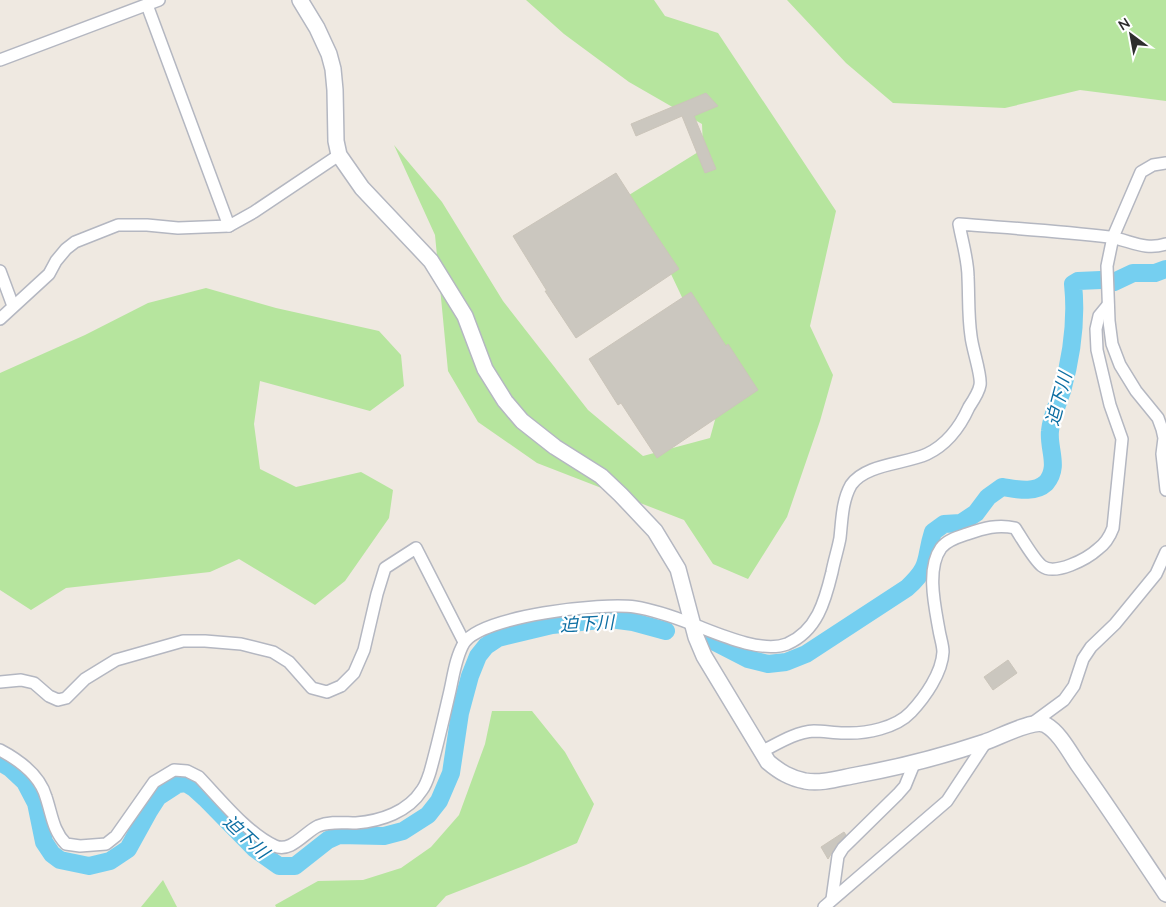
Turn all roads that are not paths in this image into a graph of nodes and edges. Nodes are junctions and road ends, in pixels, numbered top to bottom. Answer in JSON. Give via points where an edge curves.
{"nodes":[{"id":1,"x":159,"y":0,"type":"edge"},
{"id":2,"x":300,"y":0,"type":"edge"},
{"id":3,"x":147,"y":4,"type":"junction"},
{"id":4,"x":0,"y":60,"type":"edge"},
{"id":5,"x":339,"y":155,"type":"junction"},
{"id":6,"x":1166,"y":163,"type":"edge"},
{"id":7,"x":229,"y":226,"type":"junction"},
{"id":8,"x":1112,"y":238,"type":"junction"},
{"id":9,"x":1166,"y":244,"type":"edge"},
{"id":10,"x":0,"y":271,"type":"edge"},
{"id":11,"x":1108,"y":305,"type":"junction"},
{"id":12,"x":14,"y":306,"type":"junction"},
{"id":13,"x":0,"y":319,"type":"edge"},
{"id":14,"x":1166,"y":490,"type":"edge"},
{"id":15,"x":1166,"y":552,"type":"edge"},
{"id":16,"x":1161,"y":573,"type":"edge"},
{"id":17,"x":693,"y":624,"type":"junction"},
{"id":18,"x":464,"y":642,"type":"junction"},
{"id":19,"x":0,"y":682,"type":"edge"},
{"id":20,"x":1030,"y":725,"type":"junction"},
{"id":21,"x":986,"y":742,"type":"junction"},
{"id":22,"x":0,"y":750,"type":"edge"},
{"id":23,"x":761,"y":752,"type":"junction"},
{"id":24,"x":914,"y":764,"type":"junction"},
{"id":25,"x":1166,"y":894,"type":"edge"},
{"id":26,"x":828,"y":903,"type":"edge"}],
"edges":[{"from":1,"to":3,"type":"street"},
{"from":2,"to":5,"type":"street","via":[[317,28],[331,62]]},
{"from":3,"to":4,"type":"street"},
{"from":3,"to":7,"type":"street"},
{"from":5,"to":7,"type":"street"},
{"from":5,"to":17,"type":"street","via":[[362,188],[431,261],[465,316],[485,368],[522,421],[601,476],[655,531],[678,569]]},
{"from":6,"to":8,"type":"street","via":[[1141,172]]},
{"from":7,"to":12,"type":"street","via":[[118,225],[107,229],[66,249],[49,274]]},
{"from":8,"to":9,"type":"street","via":[[1144,247]]},
{"from":8,"to":11,"type":"street","via":[[1107,266]]},
{"from":8,"to":17,"type":"street","via":[[958,224],[968,275],[971,340],[981,384],[962,422],[949,440],[928,454],[858,476],[844,500],[839,541],[826,595],[818,616],[806,632],[786,645],[772,646],[730,639]]},
{"from":10,"to":12,"type":"street"},
{"from":11,"to":14,"type":"street","via":[[1112,344],[1120,365],[1158,418],[1162,429]]},
{"from":11,"to":23,"type":"street","via":[[1099,316],[1097,350],[1122,439],[1114,528],[1109,537],[1098,549],[1070,566],[1051,570],[1042,566],[1015,528],[1002,525],[950,540],[941,548],[935,562],[933,592],[943,652],[939,669],[910,714],[878,729],[847,733],[812,731],[786,739]]},
{"from":12,"to":13,"type":"street"},
{"from":15,"to":16,"type":"street"},
{"from":16,"to":20,"type":"street","via":[[1091,648],[1064,700]]},
{"from":17,"to":18,"type":"street","via":[[634,607],[597,607],[524,617],[489,626]]},
{"from":17,"to":23,"type":"street","via":[[704,656]]},
{"from":18,"to":19,"type":"street","via":[[416,548],[384,568],[364,650],[354,672],[341,686],[327,692],[312,688],[289,662],[273,652],[241,644],[205,641],[183,642],[116,660],[85,679],[66,698],[58,700],[34,683],[20,680]]},
{"from":18,"to":22,"type":"street","via":[[456,662],[430,772],[423,789],[413,801],[393,815],[377,820],[317,826],[287,847],[277,847],[254,834],[199,777],[187,771],[174,770],[154,782],[116,836],[106,844],[66,844],[54,828],[46,795],[31,772]]},
{"from":20,"to":21,"type":"street"},
{"from":20,"to":25,"type":"street","via":[[1045,724],[1058,737]]},
{"from":21,"to":24,"type":"street"},
{"from":21,"to":26,"type":"street","via":[[947,801]]},
{"from":23,"to":24,"type":"street","via":[[782,774],[806,781],[830,780]]},
{"from":24,"to":26,"type":"street","via":[[905,786],[838,856]]}]}
